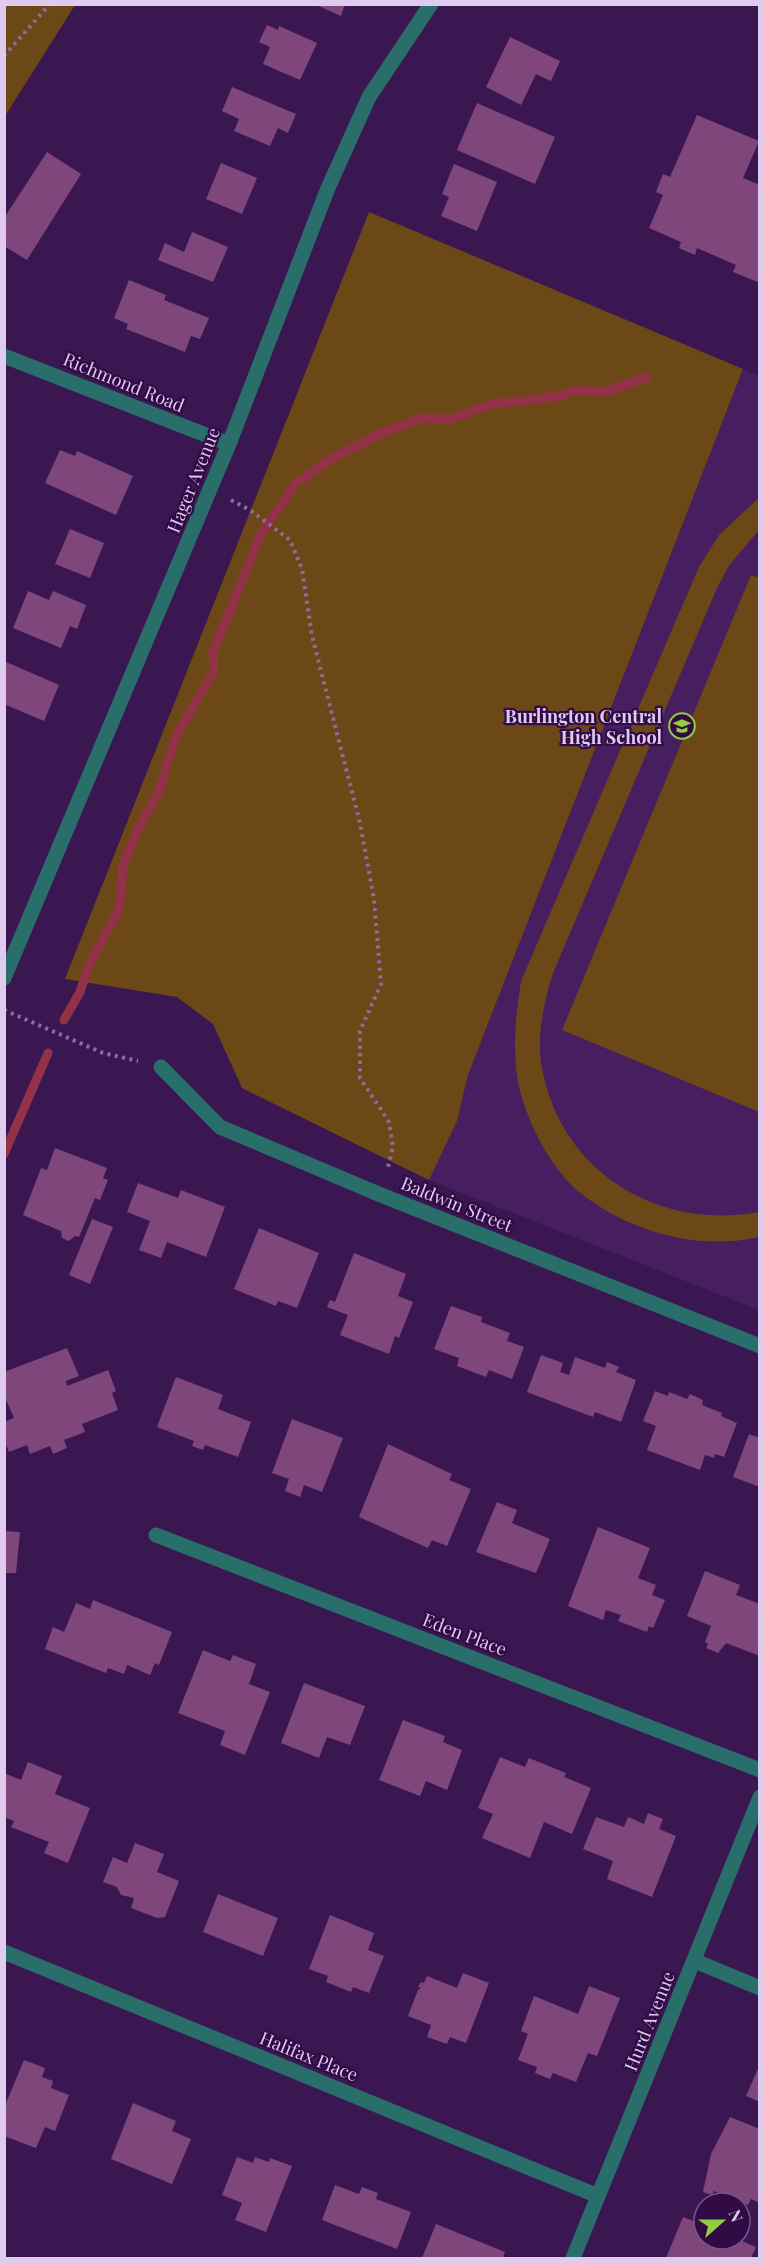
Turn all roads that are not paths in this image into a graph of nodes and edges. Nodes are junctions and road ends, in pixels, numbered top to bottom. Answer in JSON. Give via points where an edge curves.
{"nodes":[{"id":1,"x":431,"y":4,"type":"edge"},
{"id":2,"x":4,"y":356,"type":"edge"},
{"id":3,"x":229,"y":444,"type":"junction"},
{"id":4,"x":4,"y":978,"type":"edge"},
{"id":5,"x":161,"y":1067,"type":"road end"},
{"id":6,"x":759,"y":1346,"type":"edge"},
{"id":7,"x":156,"y":1535,"type":"dead end"},
{"id":8,"x":759,"y":1770,"type":"edge"},
{"id":9,"x":759,"y":1797,"type":"edge"},
{"id":10,"x":4,"y":1952,"type":"edge"},
{"id":11,"x":695,"y":1961,"type":"junction"},
{"id":12,"x":759,"y":1988,"type":"edge"},
{"id":13,"x":598,"y":2196,"type":"junction"},
{"id":14,"x":573,"y":2259,"type":"edge"}],
"edges":[{"from":1,"to":3,"type":"street","name":"Hager Avenue","via":[[369,97],[328,188]]},
{"from":2,"to":3,"type":"street","name":"Richmond Road"},
{"from":3,"to":4,"type":"street","name":"Hager Avenue"},
{"from":5,"to":6,"type":"street","name":"Baldwin Street","via":[[220,1127]]},
{"from":7,"to":8,"type":"street","name":"Eden Place"},
{"from":9,"to":11,"type":"street","name":"Hurd Avenue"},
{"from":10,"to":13,"type":"street","name":"Halifax Place"},
{"from":11,"to":12,"type":"street"},
{"from":11,"to":13,"type":"street","name":"Hurd Avenue"},
{"from":13,"to":14,"type":"street","name":"Hurd Avenue"}]}
